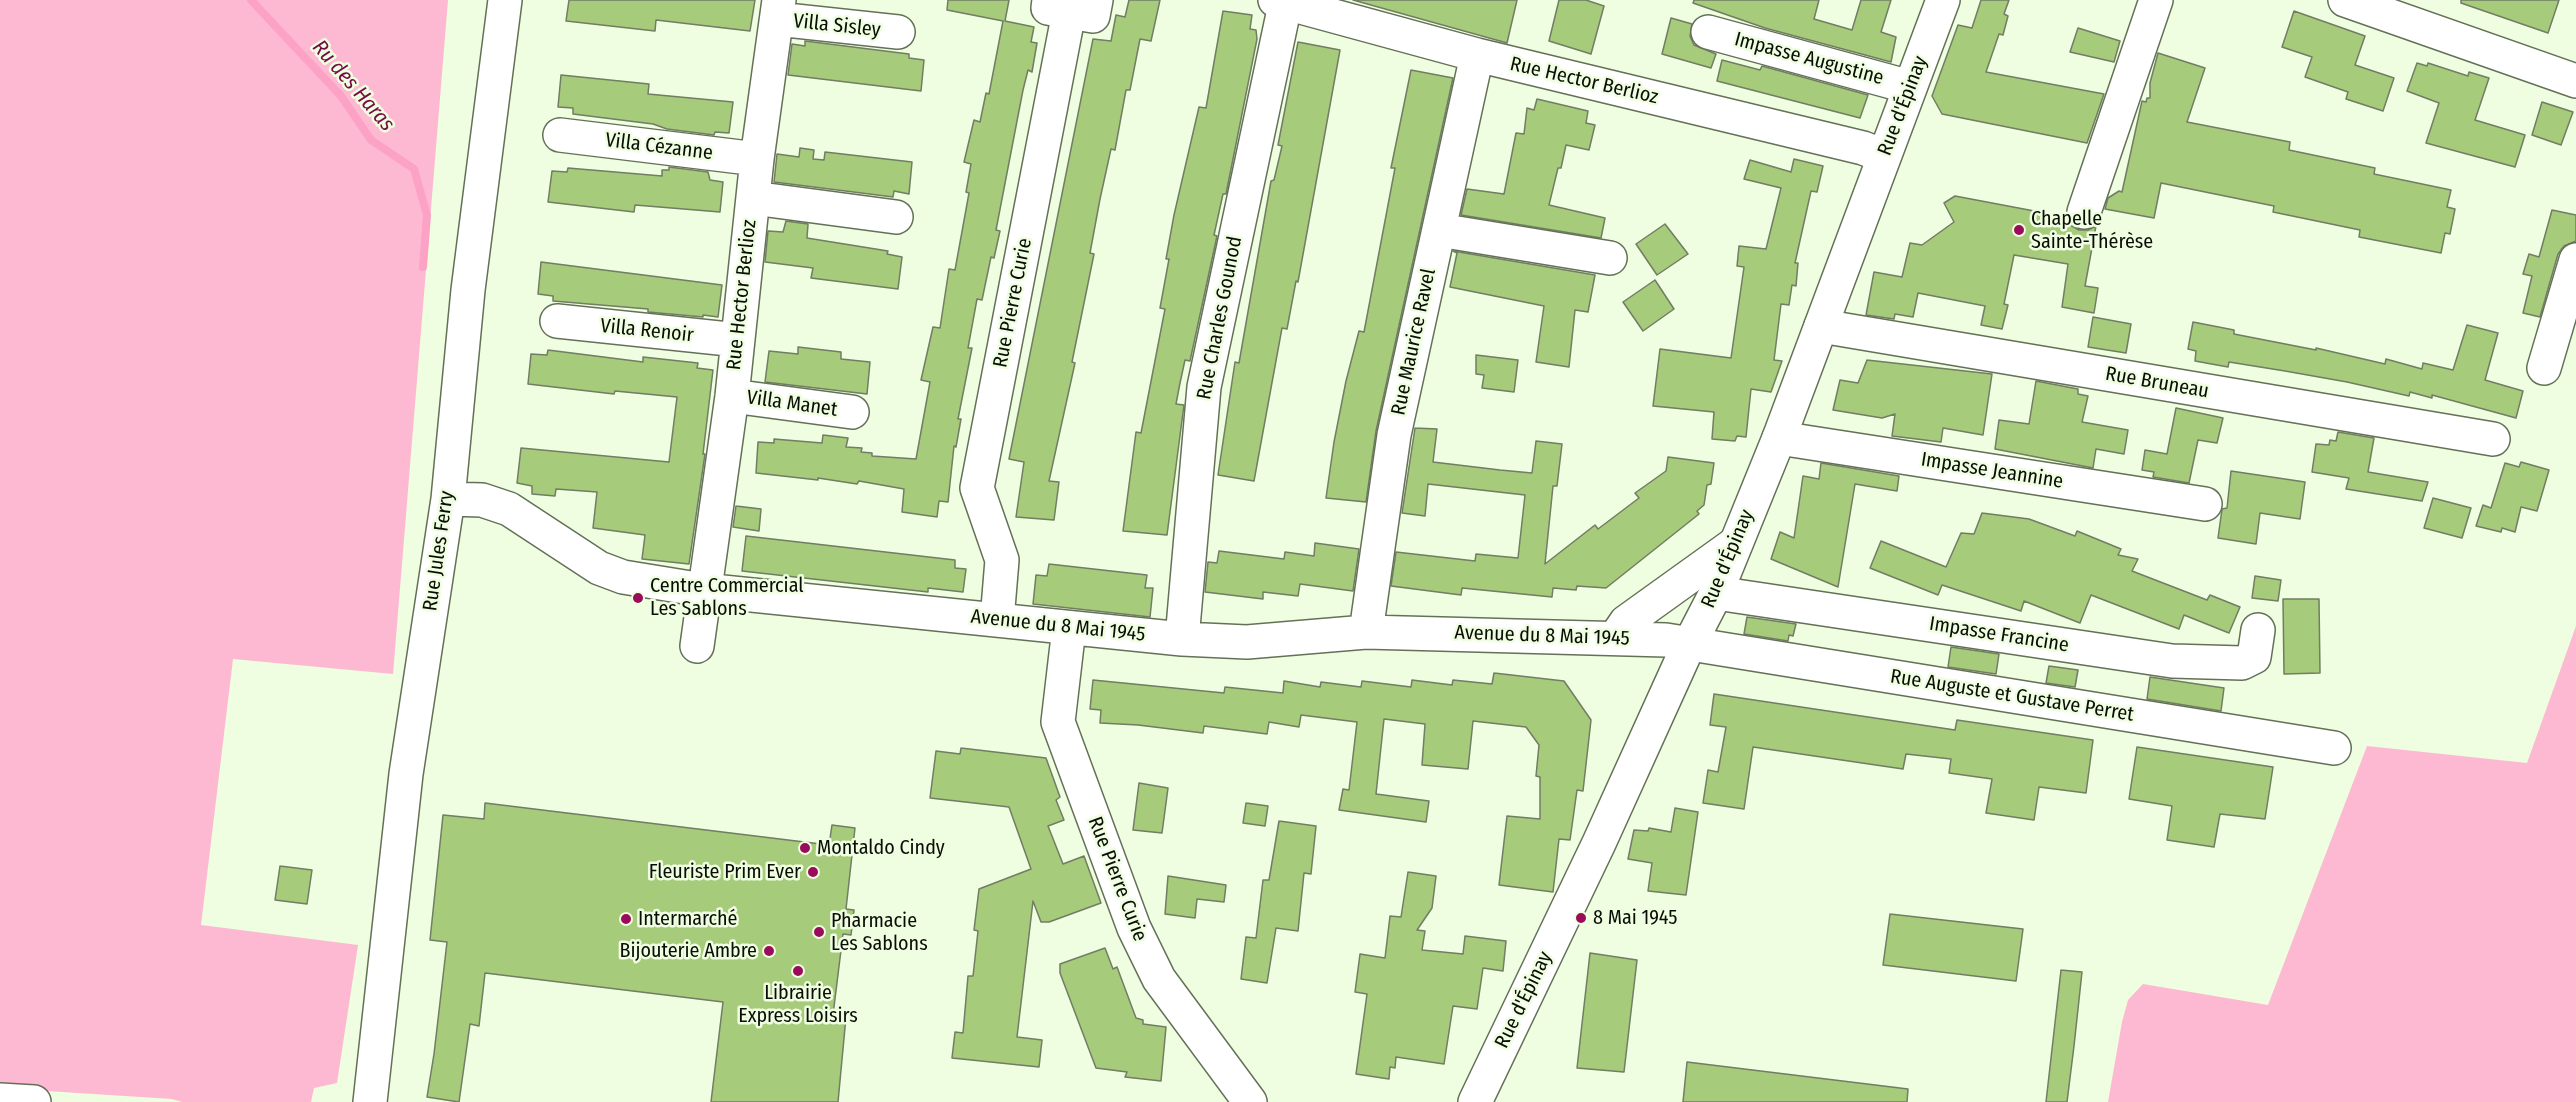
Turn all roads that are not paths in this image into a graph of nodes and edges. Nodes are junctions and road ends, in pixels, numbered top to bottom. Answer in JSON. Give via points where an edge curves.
{"nodes":[{"id":1,"x":505,"y":0,"type":"edge"},
{"id":2,"x":1943,"y":0,"type":"edge"},
{"id":3,"x":2156,"y":0,"type":"edge"},
{"id":4,"x":2345,"y":0,"type":"edge"},
{"id":5,"x":1282,"y":1,"type":"edge"},
{"id":6,"x":1071,"y":4,"type":"edge"},
{"id":7,"x":778,"y":10,"type":"edge"},
{"id":8,"x":898,"y":32,"type":"dead end"},
{"id":9,"x":1708,"y":32,"type":"dead end"},
{"id":10,"x":1477,"y":55,"type":"junction"},
{"id":11,"x":2576,"y":81,"type":"edge"},
{"id":12,"x":1910,"y":87,"type":"junction"},
{"id":13,"x":560,"y":135,"type":"dead end"},
{"id":14,"x":1884,"y":156,"type":"junction"},
{"id":15,"x":757,"y":159,"type":"junction"},
{"id":16,"x":753,"y":198,"type":"junction"},
{"id":17,"x":2084,"y":212,"type":"dead end"},
{"id":18,"x":896,"y":217,"type":"dead end"},
{"id":19,"x":1439,"y":230,"type":"junction"},
{"id":20,"x":1610,"y":258,"type":"dead end"},
{"id":21,"x":2576,"y":260,"type":"edge"},
{"id":22,"x":557,"y":321,"type":"dead end"},
{"id":23,"x":1821,"y":326,"type":"junction"},
{"id":24,"x":738,"y":340,"type":"junction"},
{"id":25,"x":2544,"y":368,"type":"dead end"},
{"id":26,"x":732,"y":396,"type":"junction"},
{"id":27,"x":852,"y":412,"type":"dead end"},
{"id":28,"x":1779,"y":438,"type":"junction"},
{"id":29,"x":2493,"y":439,"type":"dead end"},
{"id":30,"x":448,"y":499,"type":"junction"},
{"id":31,"x":2205,"y":504,"type":"dead end"},
{"id":32,"x":1737,"y":543,"type":"junction"},
{"id":33,"x":703,"y":590,"type":"junction"},
{"id":34,"x":1716,"y":593,"type":"junction"},
{"id":35,"x":997,"y":620,"type":"junction"},
{"id":36,"x":1070,"y":628,"type":"junction"},
{"id":37,"x":2258,"y":630,"type":"dead end"},
{"id":38,"x":1366,"y":632,"type":"junction"},
{"id":39,"x":1616,"y":638,"type":"junction"},
{"id":40,"x":1182,"y":639,"type":"junction"},
{"id":41,"x":1689,"y":644,"type":"junction"},
{"id":42,"x":697,"y":646,"type":"dead end"},
{"id":43,"x":2334,"y":748,"type":"dead end"},
{"id":44,"x":0,"y":1100,"type":"edge"},
{"id":45,"x":34,"y":1102,"type":"edge"},
{"id":46,"x":370,"y":1102,"type":"edge"},
{"id":47,"x":1250,"y":1102,"type":"edge"},
{"id":48,"x":1475,"y":1102,"type":"edge"}],
"edges":[{"from":1,"to":30,"type":"street","name":"Rue Jules Ferry","via":[[468,290]]},
{"from":2,"to":12,"type":"street","name":"Rue d'Épinay"},
{"from":3,"to":17,"type":"street"},
{"from":4,"to":11,"type":"street"},
{"from":5,"to":10,"type":"street","name":"Rue Hector Berlioz"},
{"from":5,"to":40,"type":"street","name":"Rue Charles Gounod","via":[[1204,387]]},
{"from":6,"to":35,"type":"street","name":"Rue Pierre Curie","via":[[977,488],[1002,560]]},
{"from":7,"to":8,"type":"street","name":"Villa Sisley"},
{"from":7,"to":15,"type":"street","name":"Rue Hector Berlioz"},
{"from":9,"to":12,"type":"street","name":"Impasse Augustine"},
{"from":10,"to":14,"type":"street","name":"Rue Hector Berlioz"},
{"from":10,"to":19,"type":"street","name":"Rue Maurice Ravel"},
{"from":12,"to":14,"type":"street","name":"Rue d'Épinay"},
{"from":13,"to":15,"type":"street","name":"Villa Cézanne"},
{"from":14,"to":23,"type":"street","name":"Rue d'Épinay"},
{"from":15,"to":16,"type":"street","name":"Rue Hector Berlioz"},
{"from":16,"to":18,"type":"street"},
{"from":16,"to":24,"type":"street","name":"Rue Hector Berlioz"},
{"from":19,"to":20,"type":"street"},
{"from":19,"to":38,"type":"street","name":"Rue Maurice Ravel","via":[[1394,435]]},
{"from":21,"to":25,"type":"street"},
{"from":22,"to":24,"type":"street","name":"Villa Renoir"},
{"from":23,"to":28,"type":"street","name":"Rue d'Épinay"},
{"from":23,"to":29,"type":"street","name":"Rue Bruneau"},
{"from":24,"to":26,"type":"street","name":"Rue Hector Berlioz"},
{"from":26,"to":27,"type":"street","name":"Villa Manet"},
{"from":26,"to":33,"type":"street","name":"Rue Hector Berlioz"},
{"from":28,"to":31,"type":"street","name":"Impasse Jeannine"},
{"from":28,"to":32,"type":"street","name":"Rue d'Épinay"},
{"from":30,"to":33,"type":"street","name":"Avenue du 8 Mai 1945","via":[[482,500],[509,509],[599,568],[624,577]]},
{"from":30,"to":46,"type":"street","name":"Rue Jules Ferry","via":[[406,774]]},
{"from":32,"to":34,"type":"street","name":"Rue d'Épinay"},
{"from":32,"to":39,"type":"street","via":[[1626,622]]},
{"from":33,"to":35,"type":"street","name":"Avenue du 8 Mai 1945"},
{"from":33,"to":42,"type":"street","name":"Rue Hector Berlioz"},
{"from":34,"to":37,"type":"street","name":"Impasse Francine","via":[[2172,661],[2242,663],[2254,657]]},
{"from":34,"to":41,"type":"street","name":"Rue d'Épinay"},
{"from":35,"to":36,"type":"street","name":"Avenue du 8 Mai 1945"},
{"from":36,"to":40,"type":"street","name":"Avenue du 8 Mai 1945"},
{"from":36,"to":47,"type":"street","name":"Rue Pierre Curie","via":[[1058,722],[1134,928],[1159,979]]},
{"from":38,"to":39,"type":"street","name":"Avenue du 8 Mai 1945"},
{"from":38,"to":40,"type":"street","name":"Avenue du 8 Mai 1945","via":[[1247,642]]},
{"from":39,"to":41,"type":"street","name":"Avenue du 8 Mai 1945"},
{"from":41,"to":43,"type":"street","name":"Rue Auguste et Gustave Perret"},
{"from":41,"to":48,"type":"street","name":"Rue d'Épinay"},
{"from":44,"to":45,"type":"street"}]}
